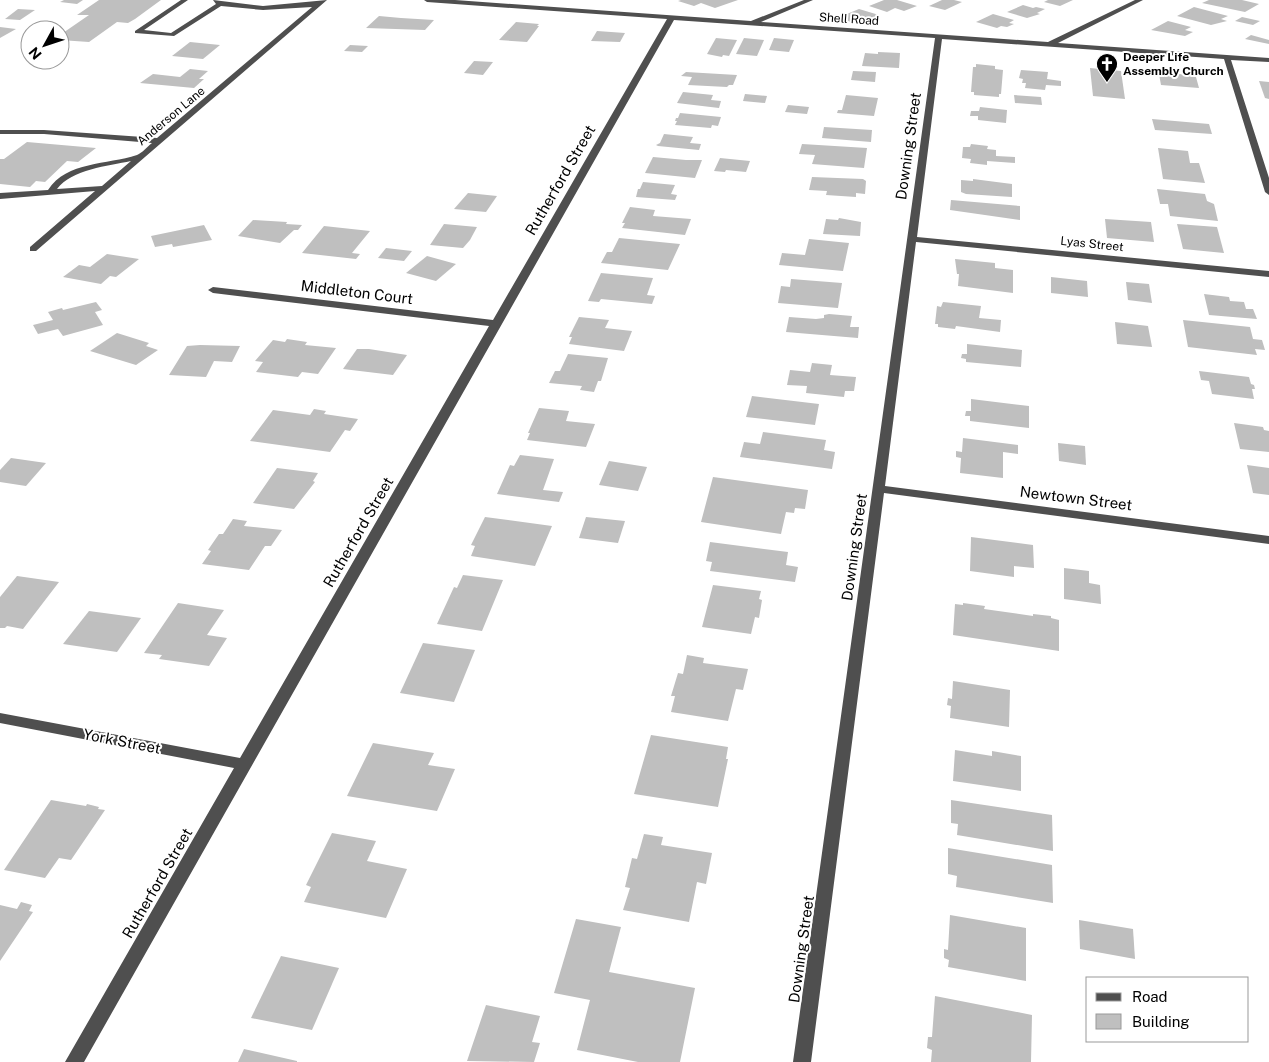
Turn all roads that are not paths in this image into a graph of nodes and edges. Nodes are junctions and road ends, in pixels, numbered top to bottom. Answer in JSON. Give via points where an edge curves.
{"nodes":[{"id":1,"x":185,"y":0,"type":"edge"},
{"id":2,"x":427,"y":0,"type":"edge"},
{"id":3,"x":479,"y":0,"type":"edge"},
{"id":4,"x":810,"y":0,"type":"edge"},
{"id":5,"x":1140,"y":0,"type":"edge"},
{"id":6,"x":218,"y":2,"type":"edge"},
{"id":7,"x":322,"y":2,"type":"edge"},
{"id":8,"x":469,"y":3,"type":"junction"},
{"id":9,"x":671,"y":18,"type":"junction"},
{"id":10,"x":751,"y":23,"type":"junction"},
{"id":11,"x":939,"y":37,"type":"junction"},
{"id":12,"x":1049,"y":44,"type":"junction"},
{"id":13,"x":1227,"y":57,"type":"junction"},
{"id":14,"x":1269,"y":60,"type":"edge"},
{"id":15,"x":0,"y":132,"type":"edge"},
{"id":16,"x":158,"y":141,"type":"junction"},
{"id":17,"x":140,"y":157,"type":"junction"},
{"id":18,"x":104,"y":188,"type":"junction"},
{"id":19,"x":1269,"y":192,"type":"edge"},
{"id":20,"x":50,"y":193,"type":"junction"},
{"id":21,"x":0,"y":196,"type":"edge"},
{"id":22,"x":912,"y":239,"type":"junction"},
{"id":23,"x":32,"y":249,"type":"dead end"},
{"id":24,"x":1269,"y":274,"type":"edge"},
{"id":25,"x":213,"y":290,"type":"dead end"},
{"id":26,"x":497,"y":324,"type":"junction"},
{"id":27,"x":878,"y":489,"type":"junction"},
{"id":28,"x":1269,"y":540,"type":"edge"},
{"id":29,"x":0,"y":718,"type":"edge"},
{"id":30,"x":244,"y":764,"type":"junction"},
{"id":31,"x":74,"y":1062,"type":"edge"},
{"id":32,"x":802,"y":1062,"type":"edge"}],
"edges":[{"from":1,"to":6,"type":"street","via":[[137,32],[172,35]]},
{"from":2,"to":8,"type":"street","name":"Shell Road"},
{"from":3,"to":8,"type":"street"},
{"from":4,"to":10,"type":"street"},
{"from":5,"to":12,"type":"street"},
{"from":6,"to":7,"type":"street","via":[[263,8]]},
{"from":7,"to":16,"type":"street","name":"Anderson Lane"},
{"from":8,"to":9,"type":"street","name":"Shell Road"},
{"from":9,"to":10,"type":"street","name":"Shell Road"},
{"from":9,"to":26,"type":"street","name":"Rutherford Street"},
{"from":10,"to":11,"type":"street","name":"Shell Road"},
{"from":11,"to":12,"type":"street","name":"Shell Road"},
{"from":11,"to":22,"type":"street","name":"Downing Street"},
{"from":12,"to":13,"type":"street","name":"Shell Road"},
{"from":13,"to":14,"type":"street","name":"Shell Road"},
{"from":13,"to":19,"type":"street"},
{"from":15,"to":16,"type":"street","via":[[44,132]]},
{"from":16,"to":17,"type":"street","name":"Anderson Lane"},
{"from":17,"to":18,"type":"street","name":"Anderson Lane"},
{"from":17,"to":20,"type":"street","via":[[72,175],[59,181]]},
{"from":18,"to":20,"type":"street"},
{"from":18,"to":23,"type":"street","name":"Anderson Lane"},
{"from":20,"to":21,"type":"street"},
{"from":22,"to":24,"type":"street","name":"Lyas Street"},
{"from":22,"to":27,"type":"street","name":"Downing Street"},
{"from":25,"to":26,"type":"street","name":"Middleton Court"},
{"from":26,"to":30,"type":"street","name":"Rutherford Street"},
{"from":27,"to":28,"type":"street","name":"Newtown Street"},
{"from":27,"to":32,"type":"street","name":"Downing Street"},
{"from":29,"to":30,"type":"street","name":"York Street"},
{"from":30,"to":31,"type":"street","name":"Rutherford Street"}]}
